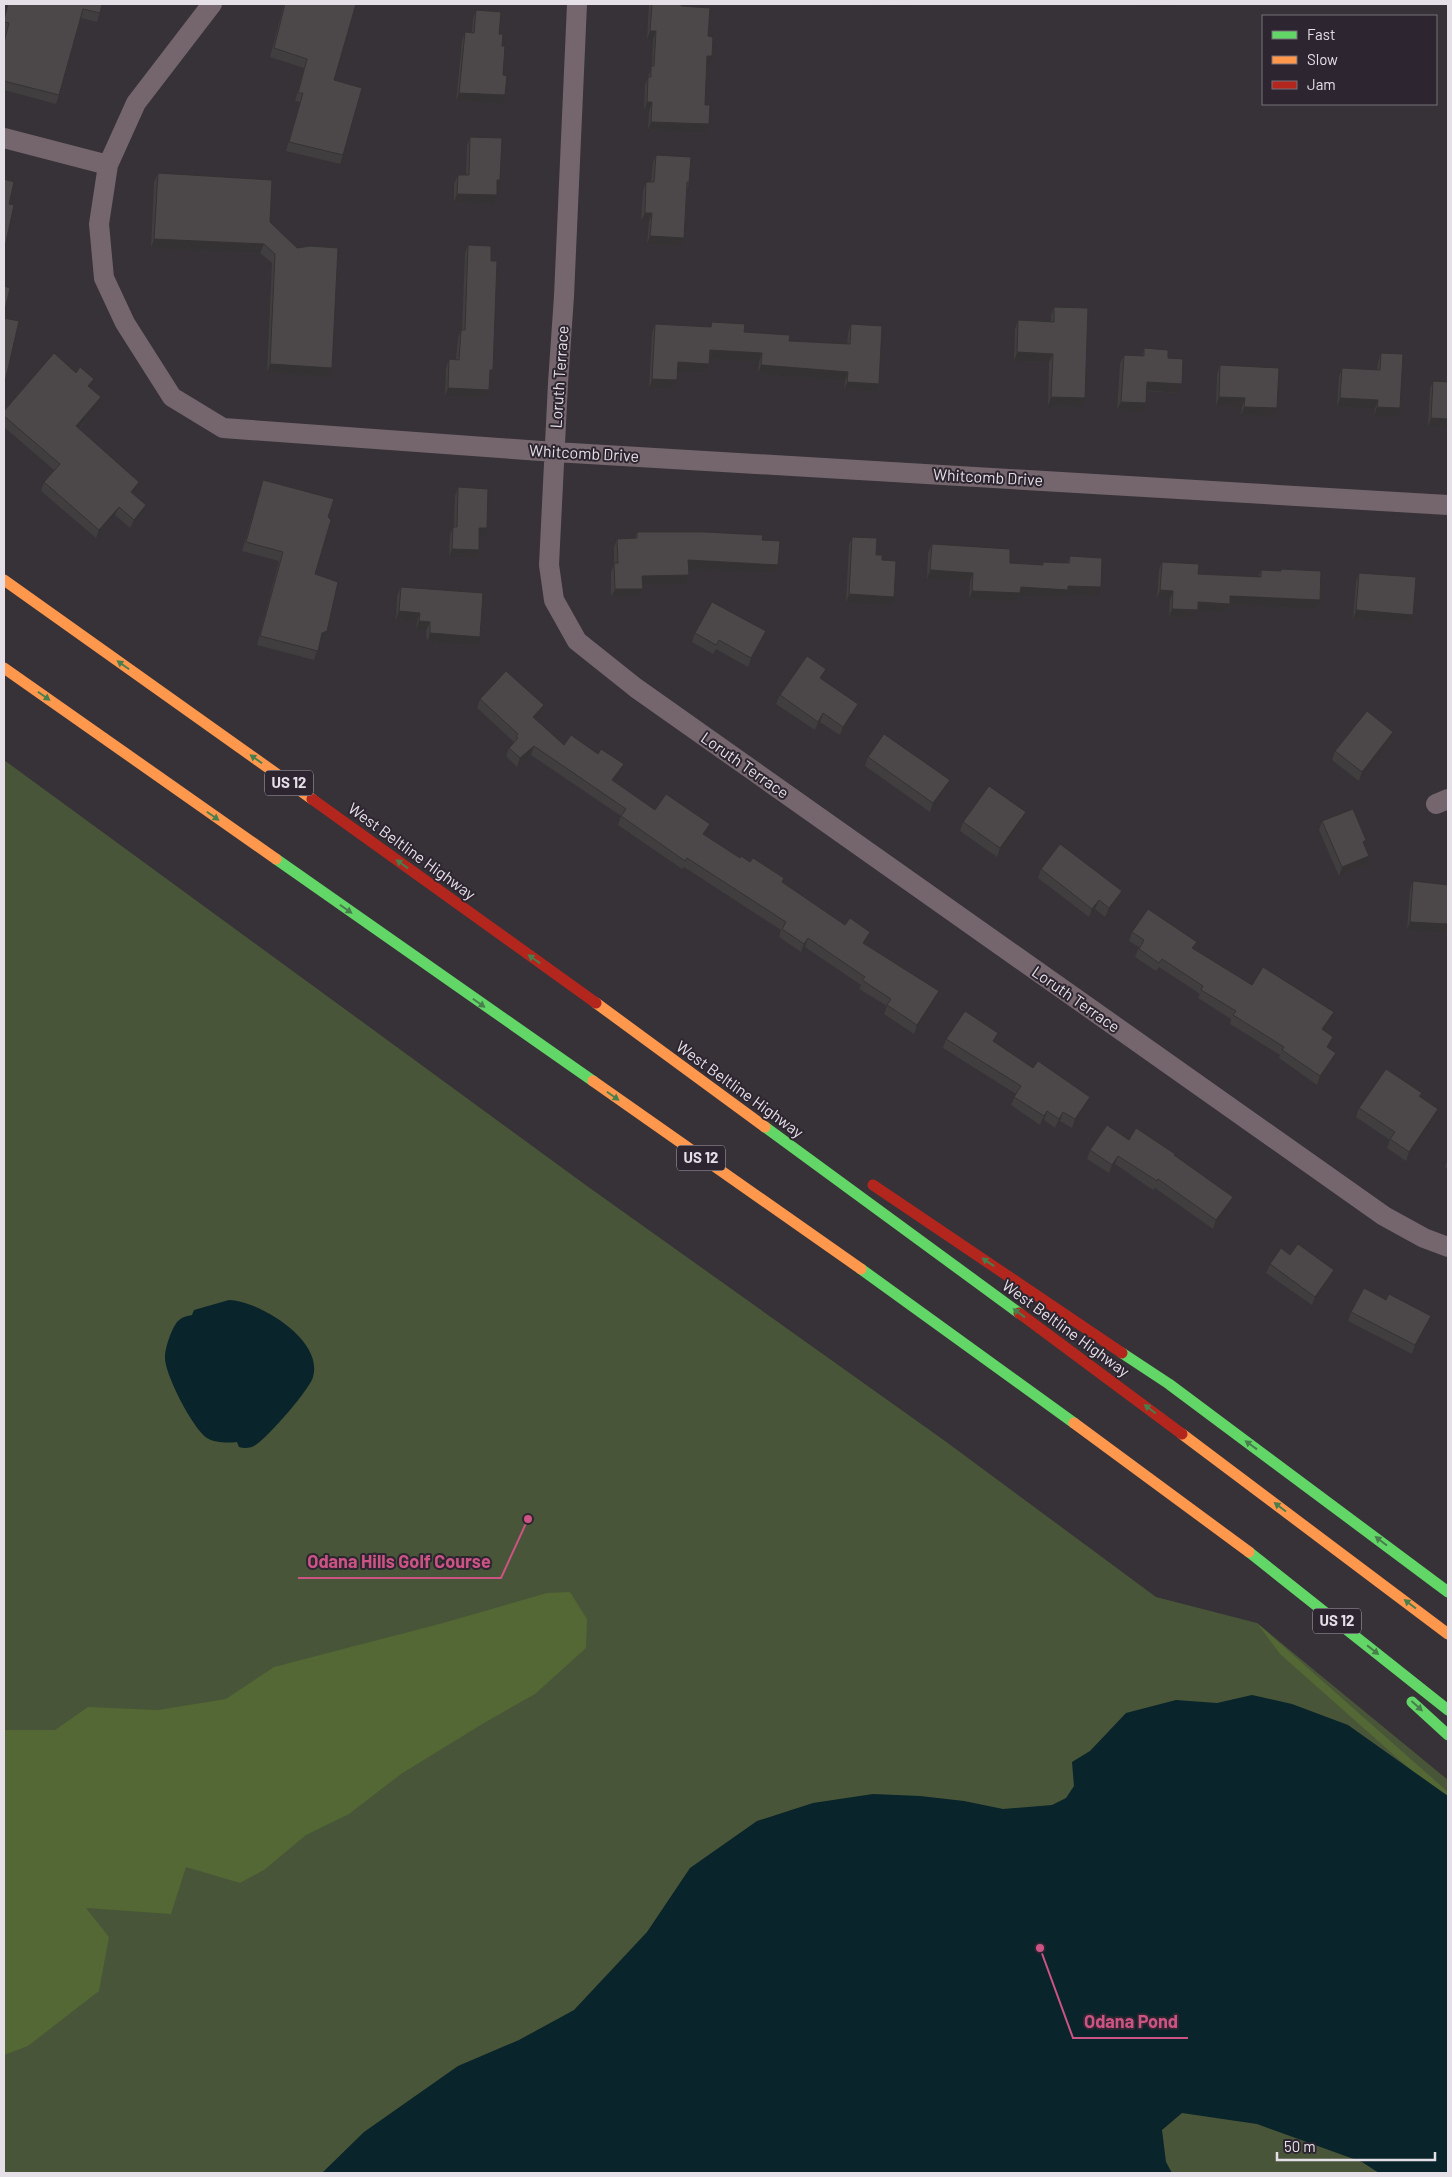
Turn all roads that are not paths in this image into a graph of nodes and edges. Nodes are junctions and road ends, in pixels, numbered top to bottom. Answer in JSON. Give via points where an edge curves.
{"nodes":[{"id":1,"x":212,"y":4,"type":"edge"},
{"id":2,"x":577,"y":4,"type":"edge"},
{"id":3,"x":4,"y":138,"type":"edge"},
{"id":4,"x":108,"y":165,"type":"junction"},
{"id":5,"x":555,"y":452,"type":"junction"},
{"id":6,"x":1448,"y":506,"type":"edge"},
{"id":7,"x":4,"y":580,"type":"edge"},
{"id":8,"x":4,"y":668,"type":"edge"},
{"id":9,"x":573,"y":987,"type":"junction"},
{"id":10,"x":784,"y":1126,"type":"dead end"},
{"id":11,"x":862,"y":1177,"type":"dead end"},
{"id":12,"x":1448,"y":1247,"type":"edge"},
{"id":13,"x":1225,"y":1533,"type":"junction"},
{"id":14,"x":1448,"y":1592,"type":"edge"},
{"id":15,"x":1448,"y":1634,"type":"edge"},
{"id":16,"x":1362,"y":1657,"type":"dead end"},
{"id":17,"x":1405,"y":1696,"type":"dead end"},
{"id":18,"x":1448,"y":1710,"type":"edge"},
{"id":19,"x":1448,"y":1735,"type":"edge"}],
"edges":[{"from":1,"to":4,"type":"street","name":"Whitcomb Drive","via":[[136,103]]},
{"from":2,"to":5,"type":"street","name":"Loruth Terrace"},
{"from":3,"to":4,"type":"street"},
{"from":4,"to":5,"type":"street","name":"Whitcomb Drive","via":[[99,224],[104,278],[125,323],[172,397],[224,428]]},
{"from":5,"to":6,"type":"street","name":"Whitcomb Drive"},
{"from":5,"to":12,"type":"street","name":"Loruth Terrace","via":[[549,565],[554,600],[577,641],[636,688],[1384,1216]]},
{"from":9,"to":7,"type":"highway","name":"West Beltline Highway","number":"US 12","one_way":true},
{"from":8,"to":13,"type":"highway","number":"US 12","one_way":true,"via":[[876,1280]]},
{"from":9,"to":10,"type":"highway"},
{"from":15,"to":9,"type":"highway","name":"West Beltline Highway","number":"US 12","one_way":true,"via":[[1066,1347]]},
{"from":14,"to":11,"type":"highway","one_way":true,"via":[[1169,1384]]},
{"from":13,"to":16,"type":"highway"},
{"from":13,"to":18,"type":"highway","number":"US 12","one_way":true},
{"from":17,"to":19,"type":"highway","one_way":true}]}
